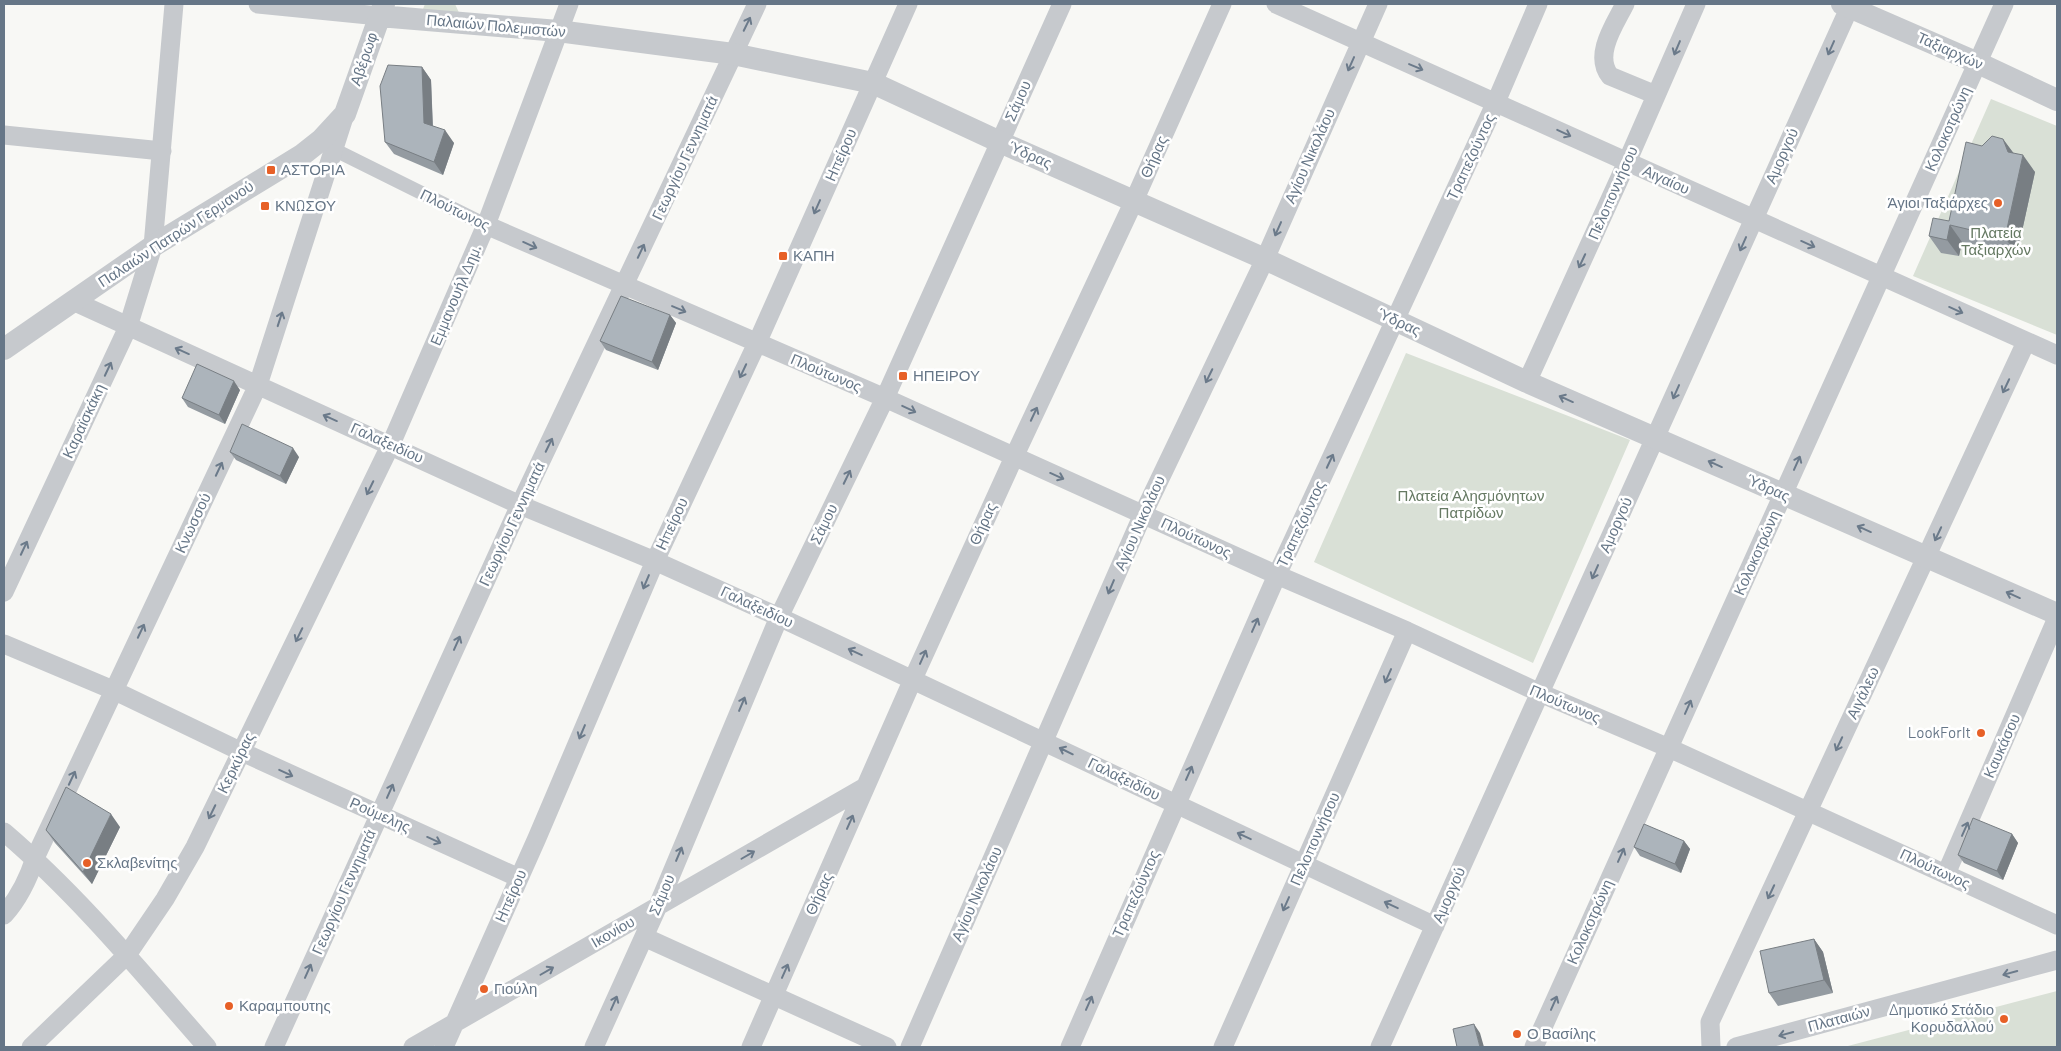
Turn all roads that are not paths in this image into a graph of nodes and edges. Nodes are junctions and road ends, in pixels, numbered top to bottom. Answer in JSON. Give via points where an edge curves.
{"nodes":[{"id":1,"x":174,"y":4,"type":"edge"},
{"id":2,"x":258,"y":4,"type":"edge"},
{"id":3,"x":569,"y":4,"type":"edge"},
{"id":4,"x":757,"y":4,"type":"edge"},
{"id":5,"x":908,"y":4,"type":"edge"},
{"id":6,"x":1062,"y":4,"type":"edge"},
{"id":7,"x":1222,"y":4,"type":"edge"},
{"id":8,"x":1276,"y":4,"type":"edge"},
{"id":9,"x":1378,"y":4,"type":"edge"},
{"id":10,"x":1538,"y":4,"type":"edge"},
{"id":11,"x":1625,"y":4,"type":"edge"},
{"id":12,"x":1696,"y":4,"type":"edge"},
{"id":13,"x":2004,"y":4,"type":"edge"},
{"id":14,"x":1848,"y":5,"type":"edge"},
{"id":15,"x":381,"y":10,"type":"edge"},
{"id":16,"x":558,"y":31,"type":"junction"},
{"id":17,"x":1360,"y":43,"type":"junction"},
{"id":18,"x":733,"y":54,"type":"junction"},
{"id":19,"x":1978,"y":63,"type":"junction"},
{"id":20,"x":873,"y":83,"type":"junction"},
{"id":21,"x":1656,"y":95,"type":"junction"},
{"id":22,"x":2057,"y":100,"type":"edge"},
{"id":23,"x":1496,"y":102,"type":"junction"},
{"id":24,"x":345,"y":114,"type":"junction"},
{"id":25,"x":4,"y":135,"type":"edge"},
{"id":26,"x":1000,"y":142,"type":"junction"},
{"id":27,"x":335,"y":150,"type":"junction"},
{"id":28,"x":162,"y":151,"type":"junction"},
{"id":29,"x":1627,"y":162,"type":"junction"},
{"id":30,"x":1134,"y":201,"type":"junction"},
{"id":31,"x":1754,"y":219,"type":"junction"},
{"id":32,"x":486,"y":225,"type":"junction"},
{"id":33,"x":154,"y":246,"type":"junction"},
{"id":34,"x":1265,"y":259,"type":"junction"},
{"id":35,"x":1881,"y":277,"type":"junction"},
{"id":36,"x":625,"y":286,"type":"junction"},
{"id":37,"x":73,"y":301,"type":"junction"},
{"id":38,"x":1395,"y":321,"type":"junction"},
{"id":39,"x":128,"y":327,"type":"junction"},
{"id":40,"x":2026,"y":342,"type":"junction"},
{"id":41,"x":757,"y":343,"type":"junction"},
{"id":42,"x":4,"y":349,"type":"edge"},
{"id":43,"x":2057,"y":355,"type":"edge"},
{"id":44,"x":1527,"y":382,"type":"junction"},
{"id":45,"x":258,"y":386,"type":"junction"},
{"id":46,"x":885,"y":398,"type":"junction"},
{"id":47,"x":1655,"y":438,"type":"junction"},
{"id":48,"x":391,"y":444,"type":"junction"},
{"id":49,"x":1014,"y":457,"type":"junction"},
{"id":50,"x":1783,"y":494,"type":"junction"},
{"id":51,"x":520,"y":504,"type":"junction"},
{"id":52,"x":1143,"y":514,"type":"junction"},
{"id":53,"x":1927,"y":557,"type":"junction"},
{"id":54,"x":655,"y":560,"type":"junction"},
{"id":55,"x":1277,"y":575,"type":"junction"},
{"id":56,"x":4,"y":592,"type":"edge"},
{"id":57,"x":2057,"y":616,"type":"edge"},
{"id":58,"x":779,"y":617,"type":"junction"},
{"id":59,"x":1408,"y":631,"type":"junction"},
{"id":60,"x":4,"y":644,"type":"edge"},
{"id":61,"x":913,"y":679,"type":"junction"},
{"id":62,"x":113,"y":690,"type":"junction"},
{"id":63,"x":1540,"y":694,"type":"junction"},
{"id":64,"x":1045,"y":741,"type":"junction"},
{"id":65,"x":1669,"y":748,"type":"junction"},
{"id":66,"x":242,"y":752,"type":"junction"},
{"id":67,"x":865,"y":787,"type":"junction"},
{"id":68,"x":1176,"y":804,"type":"junction"},
{"id":69,"x":1808,"y":810,"type":"junction"},
{"id":70,"x":379,"y":815,"type":"junction"},
{"id":71,"x":4,"y":832,"type":"edge"},
{"id":72,"x":35,"y":858,"type":"junction"},
{"id":73,"x":1304,"y":865,"type":"junction"},
{"id":74,"x":1946,"y":874,"type":"junction"},
{"id":75,"x":519,"y":878,"type":"junction"},
{"id":76,"x":656,"y":908,"type":"junction"},
{"id":77,"x":4,"y":915,"type":"edge"},
{"id":78,"x":2057,"y":925,"type":"edge"},
{"id":79,"x":1435,"y":926,"type":"junction"},
{"id":80,"x":644,"y":937,"type":"junction"},
{"id":81,"x":127,"y":955,"type":"junction"},
{"id":82,"x":2057,"y":960,"type":"edge"},
{"id":83,"x":774,"y":995,"type":"junction"},
{"id":84,"x":455,"y":1024,"type":"junction"},
{"id":85,"x":31,"y":1047,"type":"edge"},
{"id":86,"x":206,"y":1047,"type":"edge"},
{"id":87,"x":274,"y":1047,"type":"edge"},
{"id":88,"x":414,"y":1047,"type":"edge"},
{"id":89,"x":444,"y":1047,"type":"edge"},
{"id":90,"x":594,"y":1047,"type":"edge"},
{"id":91,"x":751,"y":1047,"type":"edge"},
{"id":92,"x":887,"y":1047,"type":"edge"},
{"id":93,"x":910,"y":1047,"type":"edge"},
{"id":94,"x":1070,"y":1047,"type":"edge"},
{"id":95,"x":1223,"y":1047,"type":"edge"},
{"id":96,"x":1380,"y":1047,"type":"edge"},
{"id":97,"x":1534,"y":1047,"type":"edge"},
{"id":98,"x":1711,"y":1047,"type":"edge"},
{"id":99,"x":1736,"y":1047,"type":"edge"}],
"edges":[{"from":1,"to":28,"type":"street","name":"Καραϊσκάκη"},
{"from":2,"to":15,"type":"street","name":"Παλαιών Πολεμιστών"},
{"from":3,"to":16,"type":"street","name":"Εμμανουήλ Δημ."},
{"from":18,"to":4,"type":"street","name":"Γεωργίου Γεννηματά","one_way":true},
{"from":5,"to":20,"type":"street","name":"Ηπείρου"},
{"from":6,"to":26,"type":"street","name":"Σάμου"},
{"from":7,"to":30,"type":"street","name":"Θήρας"},
{"from":8,"to":17,"type":"street","name":"Αιγαίου"},
{"from":9,"to":17,"type":"street","name":"Αγίου Νικολάου"},
{"from":10,"to":23,"type":"street","name":"Τραπεζούντος"},
{"from":11,"to":21,"type":"street","via":[[1605,44],[1603,59],[1606,71],[1610,76]]},
{"from":12,"to":21,"type":"street","name":"Πελοποννήσου","one_way":true},
{"from":13,"to":19,"type":"street","name":"Κολοκοτρώνη"},
{"from":14,"to":19,"type":"street","name":"Ταξιαρχών"},
{"from":14,"to":31,"type":"street","name":"Αμοργού","one_way":true},
{"from":15,"to":16,"type":"street","name":"Παλαιών Πολεμιστών"},
{"from":15,"to":24,"type":"street","name":"Αβέρωφ"},
{"from":16,"to":18,"type":"street","name":"Παλαιών Πολεμιστών"},
{"from":16,"to":32,"type":"street","name":"Εμμανουήλ Δημ."},
{"from":17,"to":23,"type":"street","name":"Αιγαίου","one_way":true},
{"from":17,"to":34,"type":"street","name":"Αγίου Νικολάου","one_way":true},
{"from":18,"to":20,"type":"street","name":"Ύδρας"},
{"from":36,"to":18,"type":"street","name":"Γεωργίου Γεννηματά","one_way":true},
{"from":19,"to":22,"type":"street","name":"Ταξιαρχών"},
{"from":19,"to":35,"type":"street","name":"Κολοκοτρώνη"},
{"from":20,"to":26,"type":"street","name":"Ύδρας"},
{"from":20,"to":41,"type":"street","name":"Ηπείρου","one_way":true},
{"from":21,"to":29,"type":"street","name":"Πελοποννήσου"},
{"from":23,"to":29,"type":"street","name":"Αιγαίου","one_way":true},
{"from":23,"to":38,"type":"street","name":"Τραπεζούντος"},
{"from":24,"to":27,"type":"street","name":"Κνωσσού"},
{"from":24,"to":33,"type":"street","name":"Παλαιών Πατρών Γερμανού","via":[[302,155]]},
{"from":25,"to":28,"type":"street"},
{"from":26,"to":30,"type":"street","name":"Ύδρας"},
{"from":26,"to":46,"type":"street","name":"Σάμου"},
{"from":27,"to":32,"type":"street","name":"Πλούτωνος"},
{"from":45,"to":27,"type":"street","name":"Κνωσσού","one_way":true},
{"from":28,"to":33,"type":"street","name":"Καραϊσκάκη"},
{"from":29,"to":31,"type":"street","name":"Αιγαίου"},
{"from":29,"to":44,"type":"street","name":"Πελοποννήσου","one_way":true},
{"from":30,"to":34,"type":"street","name":"Ύδρας"},
{"from":49,"to":30,"type":"street","name":"Θήρας","one_way":true},
{"from":31,"to":35,"type":"street","name":"Αιγαίου","one_way":true},
{"from":31,"to":47,"type":"street","name":"Αμοργού","one_way":true},
{"from":32,"to":36,"type":"street","name":"Πλούτωνος","one_way":true},
{"from":32,"to":48,"type":"street","name":"Εμμανουήλ Δημ."},
{"from":33,"to":37,"type":"street","name":"Παλαιών Πατρών Γερμανού"},
{"from":33,"to":39,"type":"street","name":"Καραϊσκάκη"},
{"from":34,"to":38,"type":"street","name":"Ύδρας"},
{"from":34,"to":52,"type":"street","name":"Αγίου Νικολάου","one_way":true},
{"from":35,"to":40,"type":"street","name":"Αιγαίου","one_way":true},
{"from":50,"to":35,"type":"street","name":"Κολοκοτρώνη","one_way":true},
{"from":36,"to":41,"type":"street","name":"Πλούτωνος","one_way":true},
{"from":51,"to":36,"type":"street","name":"Γεωργίου Γεννηματά","one_way":true},
{"from":37,"to":39,"type":"street","name":"Γαλαξειδίου"},
{"from":37,"to":42,"type":"street","name":"Παλαιών Πατρών Γερμανού"},
{"from":38,"to":44,"type":"street","name":"Ύδρας"},
{"from":55,"to":38,"type":"street","name":"Τραπεζούντος","one_way":true},
{"from":45,"to":39,"type":"street","name":"Γαλαξειδίου","one_way":true},
{"from":56,"to":39,"type":"street","name":"Καραϊσκάκη","one_way":true},
{"from":40,"to":43,"type":"street","name":"Αιγαίου"},
{"from":40,"to":53,"type":"street","name":"Αιγάλεω","one_way":true},
{"from":41,"to":46,"type":"street","name":"Πλούτωνος"},
{"from":41,"to":54,"type":"street","name":"Ηπείρου","one_way":true},
{"from":47,"to":44,"type":"street","name":"Ύδρας","one_way":true},
{"from":48,"to":45,"type":"street","name":"Γαλαξειδίου","one_way":true},
{"from":62,"to":45,"type":"street","name":"Κνωσσού","one_way":true},
{"from":46,"to":49,"type":"street","name":"Πλούτωνος","one_way":true},
{"from":58,"to":46,"type":"street","name":"Σάμου","one_way":true},
{"from":50,"to":47,"type":"street","name":"Ύδρας","one_way":true},
{"from":47,"to":63,"type":"street","name":"Αμοργού","one_way":true},
{"from":48,"to":51,"type":"street","name":"Γαλαξειδίου"},
{"from":48,"to":66,"type":"street","name":"Κερκύρας","one_way":true},
{"from":49,"to":52,"type":"street","name":"Πλούτωνος","one_way":true},
{"from":61,"to":49,"type":"street","name":"Θήρας","one_way":true},
{"from":53,"to":50,"type":"street","name":"Ύδρας","one_way":true},
{"from":65,"to":50,"type":"street","name":"Κολοκοτρώνη","one_way":true},
{"from":51,"to":54,"type":"street","name":"Γαλαξειδίου"},
{"from":70,"to":51,"type":"street","name":"Γεωργίου Γεννηματά","one_way":true},
{"from":52,"to":55,"type":"street","name":"Πλούτωνος"},
{"from":52,"to":64,"type":"street","name":"Αγίου Νικολάου","one_way":true},
{"from":57,"to":53,"type":"street","name":"Ύδρας","one_way":true},
{"from":53,"to":69,"type":"street","name":"Αιγάλεω","one_way":true},
{"from":54,"to":58,"type":"street","name":"Γαλαξειδίου"},
{"from":54,"to":75,"type":"street","name":"Ηπείρου","one_way":true},
{"from":55,"to":59,"type":"street","name":"Πλούτωνος"},
{"from":68,"to":55,"type":"street","name":"Τραπεζούντος","one_way":true},
{"from":74,"to":57,"type":"street","name":"Καυκάσου","one_way":true},
{"from":61,"to":58,"type":"street","name":"Γαλαξειδίου","one_way":true},
{"from":76,"to":58,"type":"street","name":"Σάμου","one_way":true},
{"from":59,"to":63,"type":"street","name":"Πλούτωνος"},
{"from":59,"to":73,"type":"street","name":"Πελοποννήσου","one_way":true},
{"from":60,"to":62,"type":"street","name":"Ρούμελης"},
{"from":61,"to":64,"type":"street","name":"Γαλαξειδίου"},
{"from":61,"to":67,"type":"street","name":"Θήρας"},
{"from":62,"to":66,"type":"street","name":"Ρούμελης"},
{"from":72,"to":62,"type":"street","name":"Κνωσσού","one_way":true},
{"from":63,"to":65,"type":"street","name":"Πλούτωνος"},
{"from":63,"to":79,"type":"street","name":"Αμοργού"},
{"from":68,"to":64,"type":"street","name":"Γαλαξειδίου","one_way":true},
{"from":64,"to":93,"type":"street","name":"Αγίου Νικολάου"},
{"from":65,"to":69,"type":"street","name":"Πλούτωνος"},
{"from":97,"to":65,"type":"street","name":"Κολοκοτρώνη","one_way":true},
{"from":66,"to":70,"type":"street","name":"Ρούμελης","one_way":true},
{"from":66,"to":81,"type":"street","name":"Κερκύρας","one_way":true,"via":[[195,848],[166,899]]},
{"from":76,"to":67,"type":"street","name":"Ικονίου","one_way":true},
{"from":83,"to":67,"type":"street","name":"Θήρας","one_way":true},
{"from":73,"to":68,"type":"street","name":"Γαλαξειδίου","one_way":true},
{"from":94,"to":68,"type":"street","name":"Τραπεζούντος","one_way":true},
{"from":69,"to":74,"type":"street","name":"Πλούτωνος"},
{"from":69,"to":98,"type":"street","name":"Αιγάλεω","one_way":true,"via":[[1710,1022]]},
{"from":70,"to":75,"type":"street","name":"Ρούμελης","one_way":true},
{"from":87,"to":70,"type":"street","name":"Γεωργίου Γεννηματά","one_way":true},
{"from":71,"to":72,"type":"street"},
{"from":72,"to":77,"type":"street","name":"Κνωσσού","via":[[29,878]]},
{"from":72,"to":81,"type":"street"},
{"from":79,"to":73,"type":"street","name":"Γαλαξειδίου","one_way":true},
{"from":73,"to":95,"type":"street","name":"Πελοποννήσου","one_way":true},
{"from":74,"to":78,"type":"street","name":"Πλούτωνος"},
{"from":75,"to":84,"type":"street","name":"Ηπείρου"},
{"from":76,"to":80,"type":"street","name":"Σάμου"},
{"from":84,"to":76,"type":"street","name":"Ικονίου","one_way":true},
{"from":79,"to":96,"type":"street","name":"Αμοργού"},
{"from":80,"to":83,"type":"street"},
{"from":90,"to":80,"type":"street","name":"Σάμου","one_way":true},
{"from":81,"to":85,"type":"street","name":"Κερκύρας"},
{"from":81,"to":86,"type":"street"},
{"from":82,"to":99,"type":"street","name":"Πλαταιών","one_way":true},
{"from":83,"to":91,"type":"street","name":"Θήρας"},
{"from":83,"to":92,"type":"street"},
{"from":84,"to":88,"type":"street","name":"Ικονίου"},
{"from":84,"to":89,"type":"street","name":"Ηπείρου"}]}
